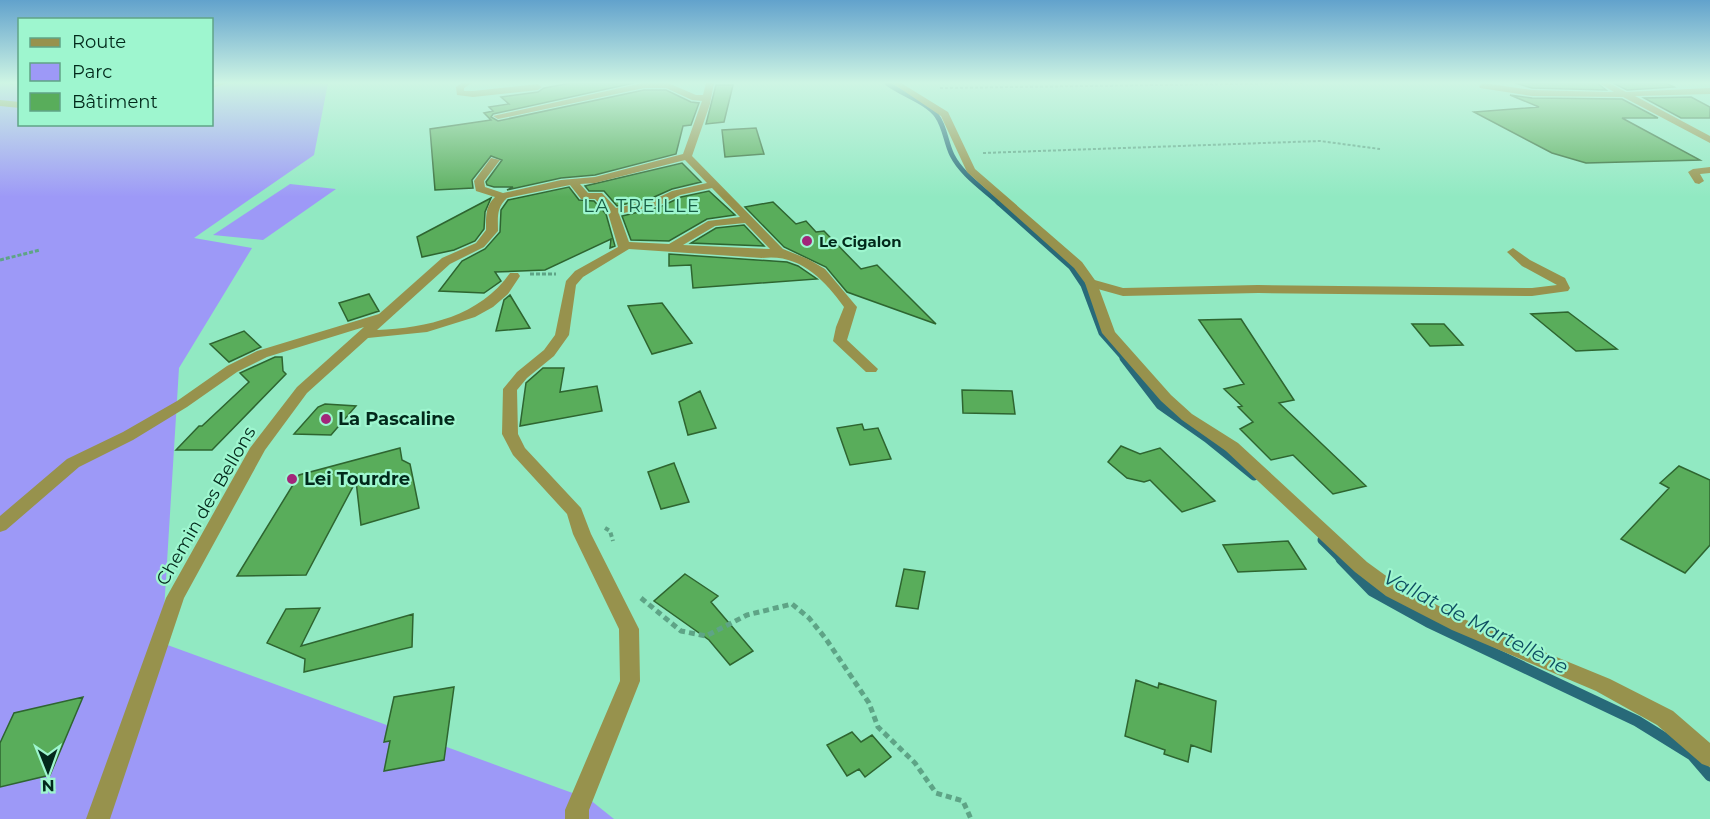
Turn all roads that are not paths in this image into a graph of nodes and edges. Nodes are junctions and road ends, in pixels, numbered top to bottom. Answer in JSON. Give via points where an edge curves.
{"nodes":[{"id":1,"x":700,"y":121,"type":"edge"},
{"id":2,"x":950,"y":121,"type":"edge"},
{"id":3,"x":1675,"y":121,"type":"edge"},
{"id":4,"x":1710,"y":140,"type":"edge"},
{"id":5,"x":687,"y":156,"type":"junction"},
{"id":6,"x":495,"y":160,"type":"dead end"},
{"id":7,"x":1710,"y":170,"type":"edge"},
{"id":8,"x":1699,"y":181,"type":"dead end"},
{"id":9,"x":573,"y":182,"type":"junction"},
{"id":10,"x":714,"y":184,"type":"junction"},
{"id":11,"x":503,"y":196,"type":"junction"},
{"id":12,"x":613,"y":212,"type":"junction"},
{"id":13,"x":746,"y":220,"type":"junction"},
{"id":14,"x":624,"y":245,"type":"junction"},
{"id":15,"x":671,"y":248,"type":"junction"},
{"id":16,"x":779,"y":252,"type":"junction"},
{"id":17,"x":1513,"y":252,"type":"dead end"},
{"id":18,"x":514,"y":276,"type":"road end"},
{"id":19,"x":1091,"y":284,"type":"junction"},
{"id":20,"x":386,"y":316,"type":"junction"},
{"id":21,"x":367,"y":334,"type":"junction"},
{"id":22,"x":871,"y":369,"type":"dead end"},
{"id":23,"x":0,"y":526,"type":"edge"},
{"id":24,"x":1710,"y":757,"type":"edge"},
{"id":25,"x":98,"y":819,"type":"edge"},
{"id":26,"x":577,"y":819,"type":"edge"}],
"edges":[{"from":1,"to":5,"type":"street"},
{"from":2,"to":19,"type":"street","via":[[971,170],[1078,265]]},
{"from":3,"to":4,"type":"street"},
{"from":5,"to":9,"type":"street","via":[[624,174]]},
{"from":5,"to":10,"type":"street"},
{"from":6,"to":11,"type":"street","via":[[479,181],[480,189]]},
{"from":7,"to":8,"type":"street","via":[[1693,172]]},
{"from":9,"to":11,"type":"street"},
{"from":9,"to":12,"type":"street","via":[[585,197],[598,195]]},
{"from":10,"to":12,"type":"street"},
{"from":10,"to":13,"type":"street"},
{"from":11,"to":20,"type":"street","name":"Chemin des Bellons","via":[[492,212],[492,231],[480,245],[446,261]]},
{"from":12,"to":14,"type":"street"},
{"from":13,"to":15,"type":"street","via":[[712,223]]},
{"from":13,"to":16,"type":"street"},
{"from":14,"to":15,"type":"street"},
{"from":14,"to":26,"type":"street","via":[[570,284],[562,335],[549,353],[510,389],[510,434],[519,451],[575,512],[629,629],[630,681],[577,810]]},
{"from":15,"to":16,"type":"street"},
{"from":16,"to":22,"type":"street","via":[[826,273],[851,307],[841,326],[840,341]]},
{"from":17,"to":19,"type":"street","via":[[1561,281],[1564,288],[1532,292],[1258,288],[1123,292]]},
{"from":18,"to":21,"type":"street","via":[[508,288],[470,313],[417,331]]},
{"from":19,"to":24,"type":"street","via":[[1109,333],[1166,398],[1232,447],[1377,579],[1459,625],[1603,685],[1665,718]]},
{"from":20,"to":21,"type":"street","name":"Chemin des Bellons"},
{"from":20,"to":23,"type":"street","via":[[262,354],[232,369],[182,404],[74,463]]},
{"from":21,"to":25,"type":"street","name":"Chemin des Bellons","via":[[302,390],[258,448],[175,598]]}]}
